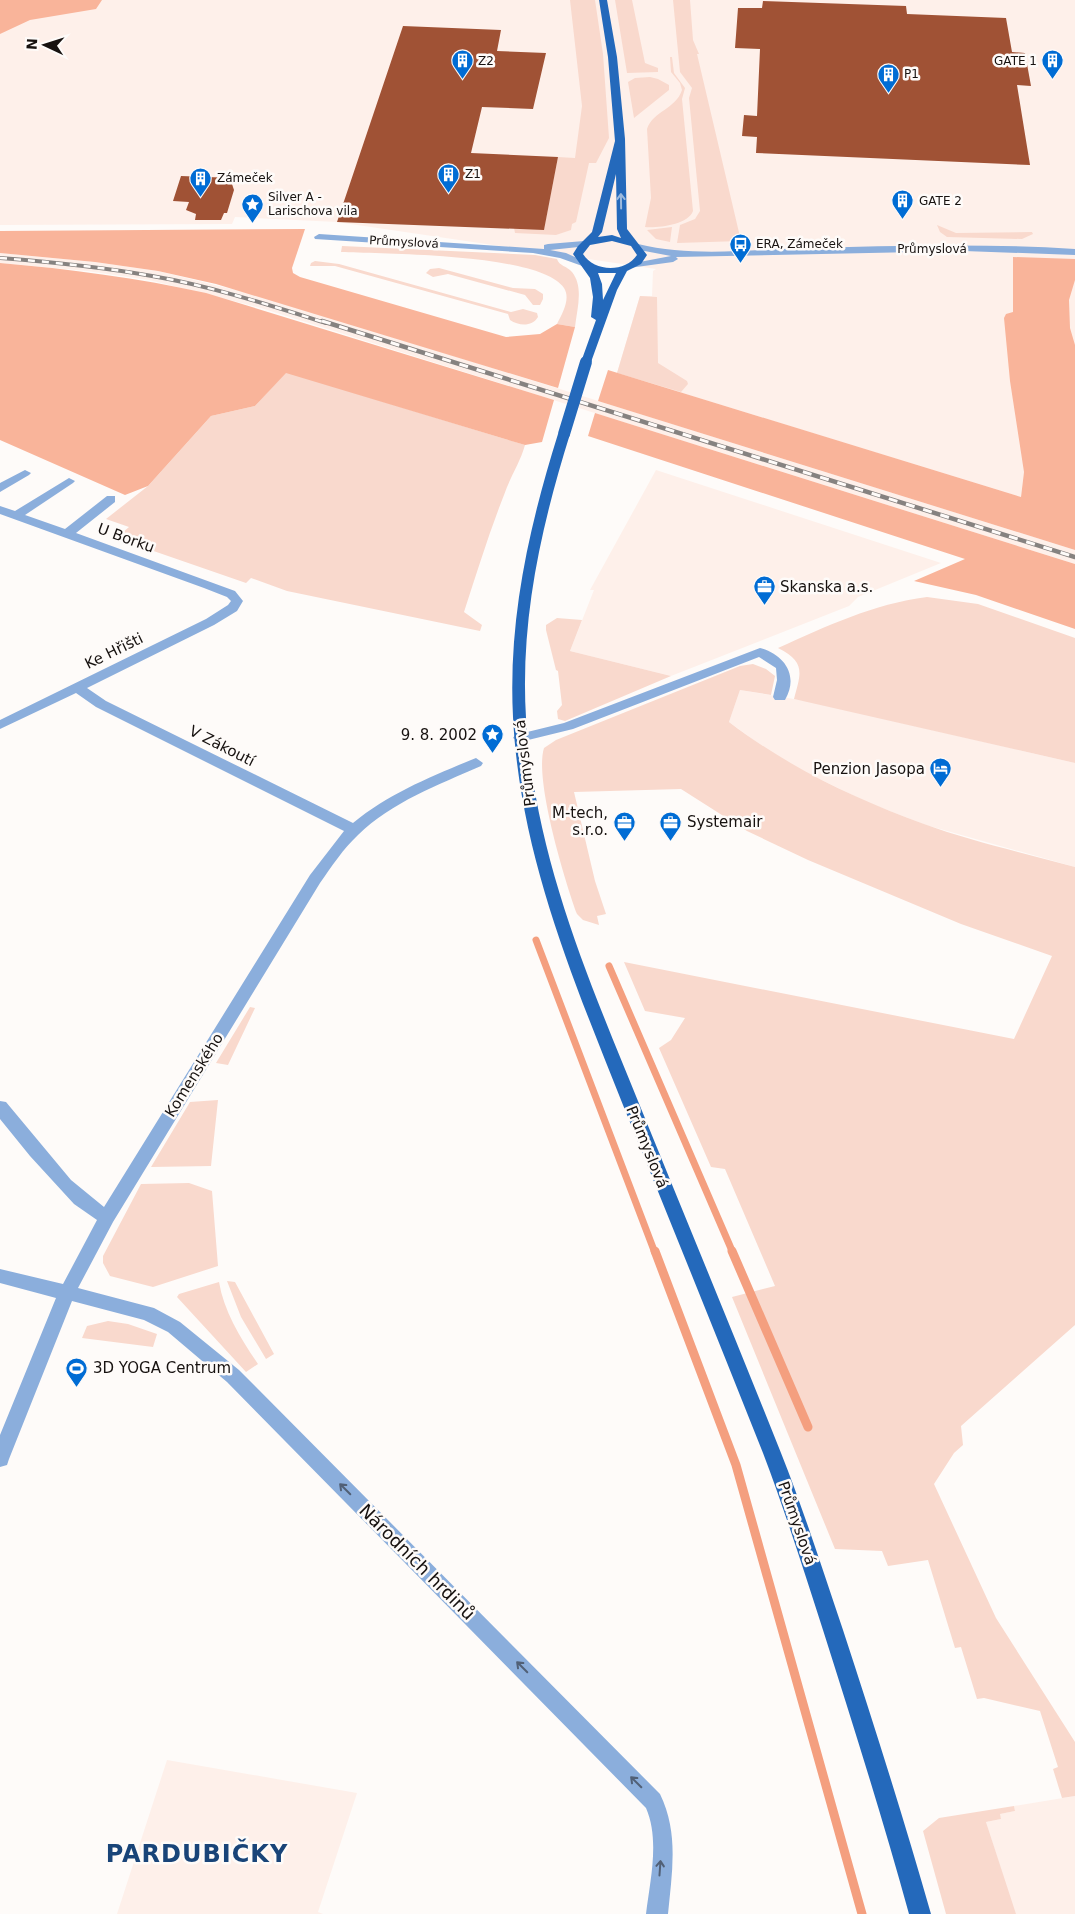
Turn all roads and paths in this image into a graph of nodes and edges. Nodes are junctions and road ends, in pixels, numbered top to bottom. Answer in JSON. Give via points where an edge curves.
{"nodes":[{"id":1,"x":603,"y":0,"type":"edge"},
{"id":2,"x":620,"y":139,"type":"junction"},
{"id":3,"x":320,"y":237,"type":"dead end"},
{"id":4,"x":586,"y":243,"type":"junction"},
{"id":5,"x":636,"y":245,"type":"junction"},
{"id":6,"x":488,"y":246,"type":"junction"},
{"id":7,"x":789,"y":252,"type":"junction"},
{"id":8,"x":1075,"y":252,"type":"edge"},
{"id":9,"x":587,"y":265,"type":"junction"},
{"id":10,"x":628,"y":268,"type":"junction"},
{"id":11,"x":586,"y":362,"type":"junction"},
{"id":12,"x":25,"y":473,"type":"dead end"},
{"id":13,"x":69,"y":481,"type":"dead end"},
{"id":14,"x":0,"y":488,"type":"edge"},
{"id":15,"x":111,"y":499,"type":"dead end"},
{"id":16,"x":0,"y":510,"type":"edge"},
{"id":17,"x":16,"y":516,"type":"junction"},
{"id":18,"x":67,"y":534,"type":"junction"},
{"id":19,"x":237,"y":601,"type":"joint"},
{"id":20,"x":77,"y":687,"type":"junction"},
{"id":21,"x":780,"y":697,"type":"dead end"},
{"id":22,"x":0,"y":725,"type":"edge"},
{"id":23,"x":520,"y":738,"type":"junction"},
{"id":24,"x":476,"y":763,"type":"dead end"},
{"id":25,"x":354,"y":830,"type":"junction"},
{"id":26,"x":0,"y":1107,"type":"edge"},
{"id":27,"x":107,"y":1217,"type":"junction"},
{"id":28,"x":0,"y":1276,"type":"edge"},
{"id":29,"x":67,"y":1293,"type":"junction"},
{"id":30,"x":0,"y":1459,"type":"edge"},
{"id":31,"x":657,"y":1914,"type":"edge"},
{"id":32,"x":920,"y":1914,"type":"edge"}],
"edges":[{"from":1,"to":2,"type":"main road","name":"Průmyslová","via":[[613,52]]},
{"from":2,"to":4,"type":"main road","name":"Průmyslová","via":[[597,232]]},
{"from":5,"to":2,"type":"main road","name":"Průmyslová","one_way":true,"via":[[625,237],[622,228]]},
{"from":3,"to":6,"type":"street","name":"Průmyslová"},
{"from":4,"to":5,"type":"main road","name":"Průmyslová","via":[[612,238]]},
{"from":4,"to":6,"type":"street","name":"Průmyslová","via":[[553,247]]},
{"from":4,"to":9,"type":"main road","name":"Průmyslová","via":[[578,254]]},
{"from":5,"to":7,"type":"street","name":"Průmyslová","via":[[672,253]]},
{"from":5,"to":10,"type":"main road","name":"Průmyslová","via":[[642,255],[640,261]]},
{"from":6,"to":9,"type":"street","name":"Průmyslová","via":[[562,255]]},
{"from":7,"to":8,"type":"street","name":"Průmyslová","via":[[927,249]]},
{"from":7,"to":10,"type":"street","name":"Průmyslová","via":[[672,259]]},
{"from":9,"to":10,"type":"main road","name":"Průmyslová","via":[[605,270]]},
{"from":9,"to":11,"type":"main road","name":"Průmyslová","via":[[597,281],[598,304]]},
{"from":10,"to":11,"type":"main road","name":"Průmyslová","via":[[612,290]]},
{"from":11,"to":23,"type":"main road","name":"Průmyslová","bridge":true,"via":[[537,524],[522,604],[517,667]]},
{"from":12,"to":14,"type":"street"},
{"from":13,"to":17,"type":"street"},
{"from":15,"to":18,"type":"street"},
{"from":16,"to":17,"type":"street","name":"U Borku"},
{"from":17,"to":18,"type":"street","name":"U Borku"},
{"from":18,"to":19,"type":"street","name":"U Borku","via":[[231,594]]},
{"from":19,"to":20,"type":"street","name":"Ke Hřišti","via":[[224,614]]},
{"from":20,"to":22,"type":"street","name":"Ke Hřišti"},
{"from":20,"to":25,"type":"street","name":"V Zákoutí","via":[[101,704]]},
{"from":21,"to":23,"type":"street","via":[[786,675],[783,666],[760,652],[568,726]]},
{"from":23,"to":32,"type":"main road","name":"Průmyslová","via":[[530,808],[553,903],[650,1157],[774,1458],[885,1789]]},
{"from":24,"to":25,"type":"street","name":"Komenského","via":[[401,798]]},
{"from":25,"to":27,"type":"street","name":"Komenského","via":[[315,879]]},
{"from":26,"to":27,"type":"street","via":[[74,1195],[93,1211]]},
{"from":27,"to":29,"type":"street","name":"Komenského"},
{"from":28,"to":29,"type":"street","name":"Národních hrdinů"},
{"from":29,"to":30,"type":"street","name":"Komenského"},
{"from":31,"to":29,"type":"street","name":"Národních hrdinů","one_way":true,"via":[[663,1838],[660,1811],[653,1801],[214,1360],[174,1327],[148,1313]]}]}
